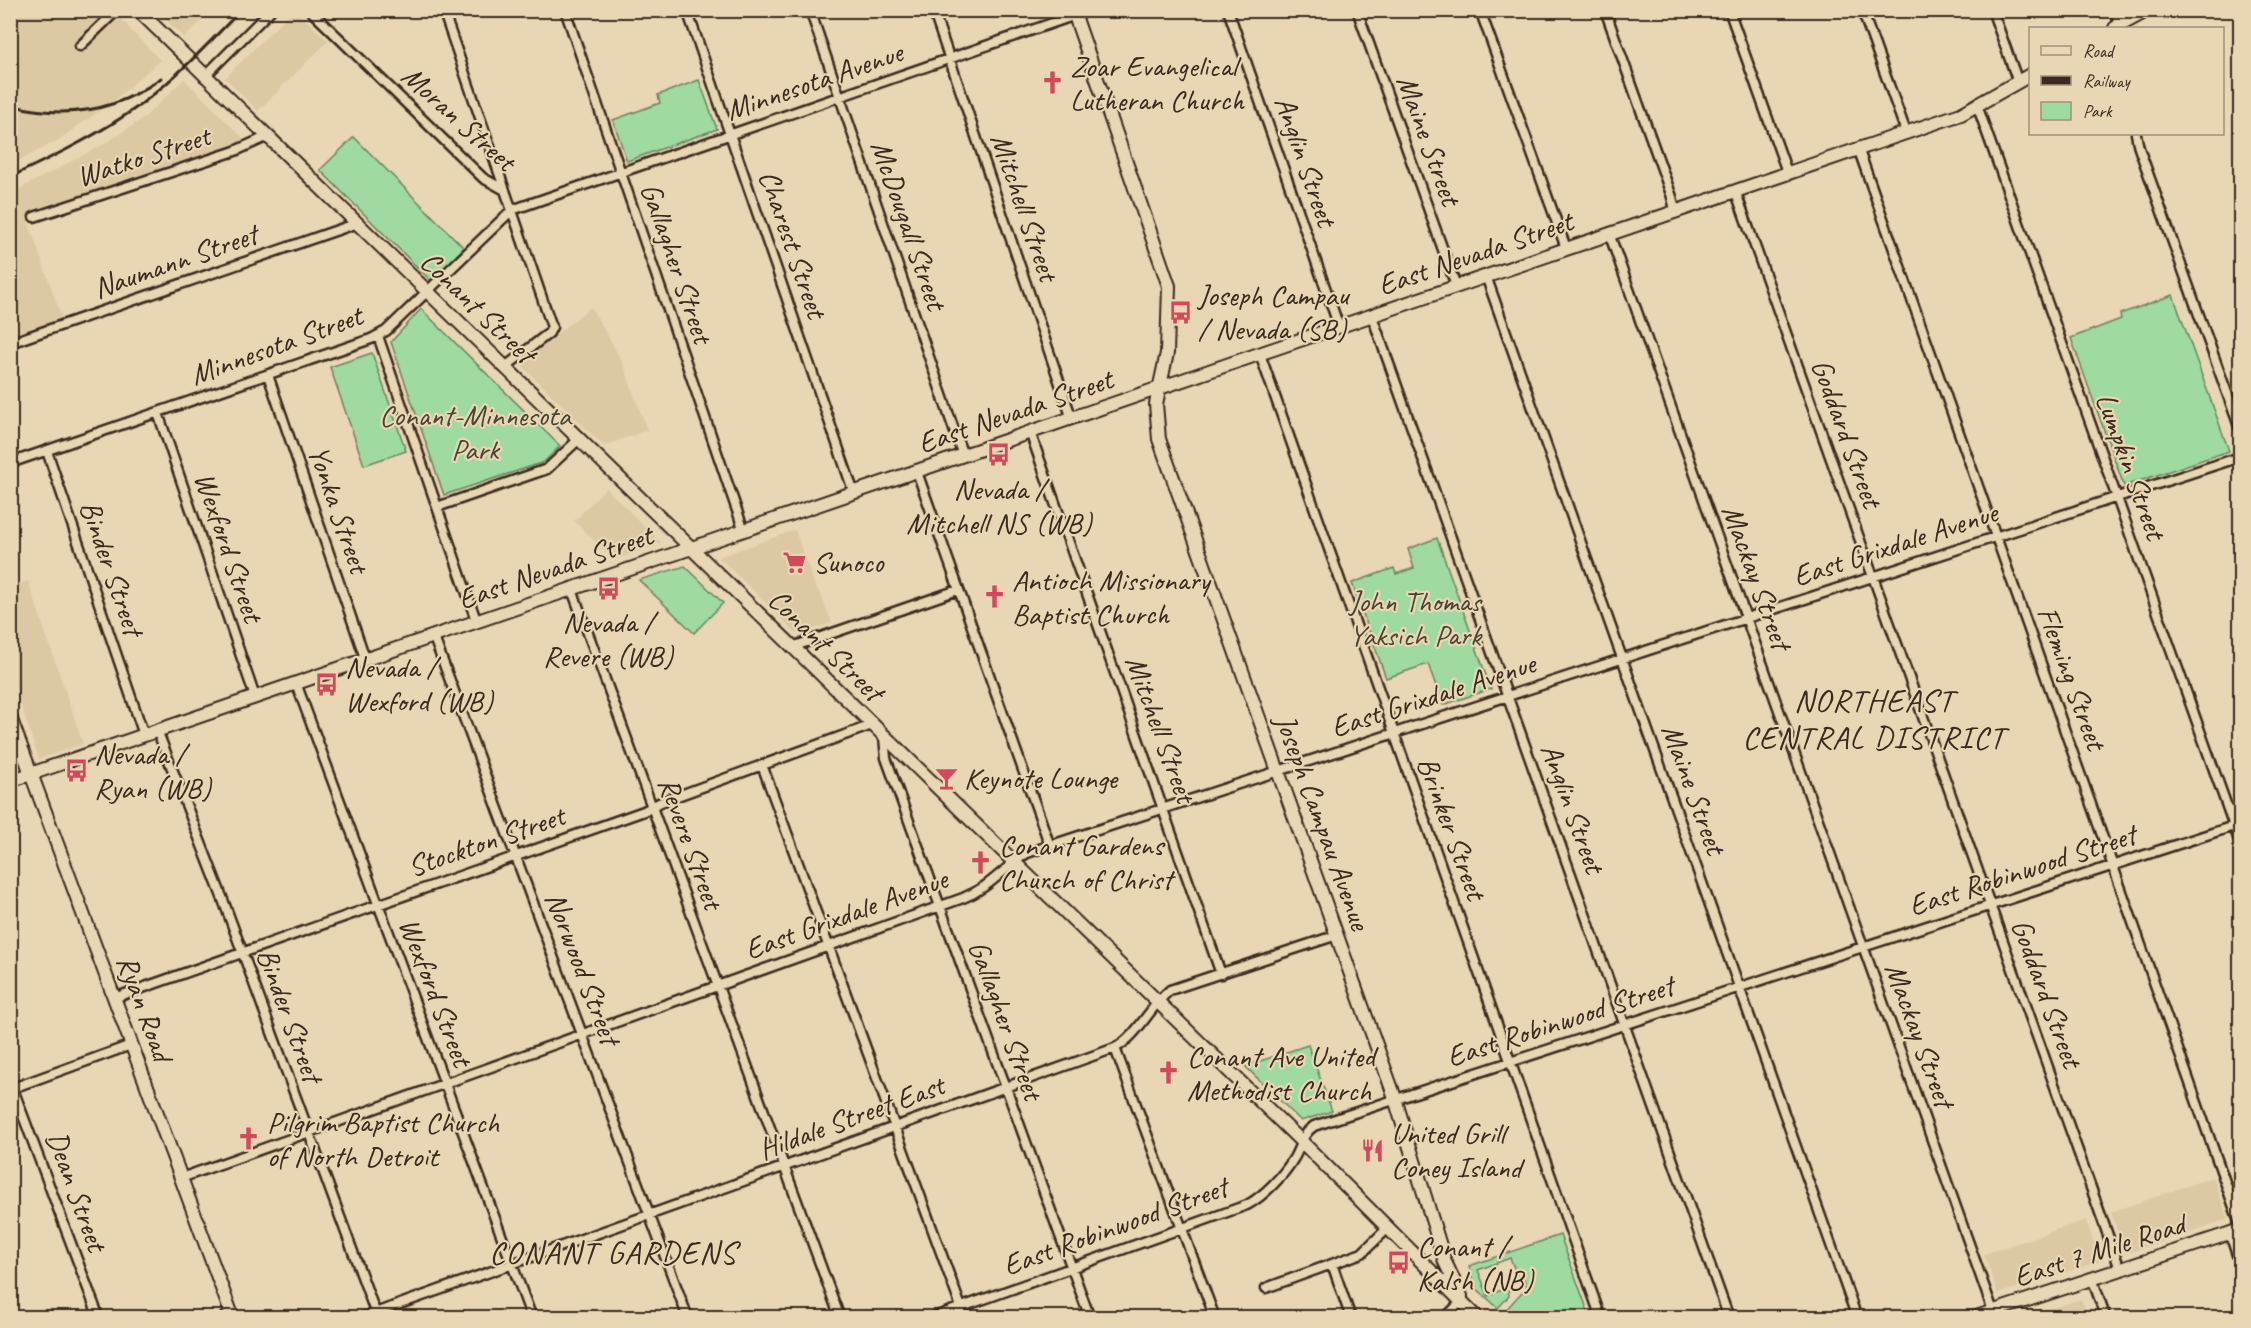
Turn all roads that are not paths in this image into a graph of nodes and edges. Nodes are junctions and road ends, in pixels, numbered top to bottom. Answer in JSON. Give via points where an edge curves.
{"nodes":[{"id":1,"x":117,"y":10,"type":"edge"},
{"id":2,"x":138,"y":10,"type":"edge"},
{"id":3,"x":271,"y":10,"type":"edge"},
{"id":4,"x":310,"y":10,"type":"edge"},
{"id":5,"x":443,"y":10,"type":"edge"},
{"id":6,"x":565,"y":10,"type":"edge"},
{"id":7,"x":687,"y":10,"type":"edge"},
{"id":8,"x":810,"y":10,"type":"edge"},
{"id":9,"x":933,"y":10,"type":"edge"},
{"id":10,"x":1090,"y":10,"type":"edge"},
{"id":11,"x":1228,"y":10,"type":"edge"},
{"id":12,"x":1357,"y":10,"type":"edge"},
{"id":13,"x":1480,"y":10,"type":"edge"},
{"id":14,"x":1605,"y":10,"type":"edge"},
{"id":15,"x":1729,"y":10,"type":"edge"},
{"id":16,"x":1862,"y":10,"type":"edge"},
{"id":17,"x":1992,"y":10,"type":"edge"},
{"id":18,"x":2115,"y":10,"type":"edge"},
{"id":19,"x":2148,"y":10,"type":"edge"},
{"id":20,"x":1074,"y":13,"type":"edge"},
{"id":21,"x":2118,"y":27,"type":"edge"},
{"id":22,"x":2120,"y":27,"type":"edge"},
{"id":23,"x":80,"y":46,"type":"dead end"},
{"id":24,"x":949,"y":58,"type":"junction"},
{"id":25,"x":2029,"y":76,"type":"edge"},
{"id":26,"x":204,"y":77,"type":"junction"},
{"id":27,"x":2018,"y":82,"type":"junction"},
{"id":28,"x":840,"y":97,"type":"junction"},
{"id":29,"x":1977,"y":105,"type":"junction"},
{"id":30,"x":1906,"y":132,"type":"junction"},
{"id":31,"x":730,"y":135,"type":"junction"},
{"id":32,"x":2136,"y":135,"type":"edge"},
{"id":33,"x":266,"y":137,"type":"junction"},
{"id":34,"x":1858,"y":148,"type":"junction"},
{"id":35,"x":621,"y":172,"type":"junction"},
{"id":36,"x":1787,"y":172,"type":"junction"},
{"id":37,"x":505,"y":190,"type":"junction"},
{"id":38,"x":1735,"y":190,"type":"junction"},
{"id":39,"x":512,"y":210,"type":"junction"},
{"id":40,"x":1675,"y":210,"type":"junction"},
{"id":41,"x":34,"y":217,"type":"dead end"},
{"id":42,"x":355,"y":224,"type":"junction"},
{"id":43,"x":1609,"y":233,"type":"junction"},
{"id":44,"x":1566,"y":248,"type":"junction"},
{"id":45,"x":1486,"y":276,"type":"junction"},
{"id":46,"x":1456,"y":286,"type":"junction"},
{"id":47,"x":426,"y":292,"type":"junction"},
{"id":48,"x":1372,"y":316,"type":"junction"},
{"id":49,"x":1339,"y":327,"type":"junction"},
{"id":50,"x":378,"y":336,"type":"junction"},
{"id":51,"x":10,"y":343,"type":"edge"},
{"id":52,"x":1260,"y":354,"type":"junction"},
{"id":53,"x":504,"y":368,"type":"junction"},
{"id":54,"x":268,"y":375,"type":"junction"},
{"id":55,"x":1158,"y":389,"type":"junction"},
{"id":56,"x":158,"y":412,"type":"junction"},
{"id":57,"x":1072,"y":419,"type":"junction"},
{"id":58,"x":2241,"y":429,"type":"edge"},
{"id":59,"x":1030,"y":432,"type":"junction"},
{"id":60,"x":578,"y":440,"type":"junction"},
{"id":61,"x":47,"y":451,"type":"junction"},
{"id":62,"x":963,"y":456,"type":"junction"},
{"id":63,"x":2241,"y":457,"type":"edge"},
{"id":64,"x":10,"y":463,"type":"edge"},
{"id":65,"x":917,"y":472,"type":"junction"},
{"id":66,"x":854,"y":493,"type":"junction"},
{"id":67,"x":2117,"y":497,"type":"junction"},
{"id":68,"x":437,"y":507,"type":"junction"},
{"id":69,"x":744,"y":531,"type":"junction"},
{"id":70,"x":1996,"y":536,"type":"junction"},
{"id":71,"x":690,"y":549,"type":"junction"},
{"id":72,"x":1873,"y":577,"type":"junction"},
{"id":73,"x":571,"y":587,"type":"junction"},
{"id":74,"x":958,"y":590,"type":"junction"},
{"id":75,"x":1746,"y":618,"type":"junction"},
{"id":76,"x":476,"y":620,"type":"junction"},
{"id":77,"x":433,"y":635,"type":"junction"},
{"id":78,"x":792,"y":647,"type":"junction"},
{"id":79,"x":365,"y":658,"type":"junction"},
{"id":80,"x":1622,"y":658,"type":"junction"},
{"id":81,"x":296,"y":683,"type":"junction"},
{"id":82,"x":1508,"y":696,"type":"junction"},
{"id":83,"x":255,"y":697,"type":"junction"},
{"id":84,"x":10,"y":717,"type":"edge"},
{"id":85,"x":872,"y":725,"type":"junction"},
{"id":86,"x":157,"y":730,"type":"junction"},
{"id":87,"x":1393,"y":733,"type":"junction"},
{"id":88,"x":144,"y":735,"type":"junction"},
{"id":89,"x":884,"y":736,"type":"junction"},
{"id":90,"x":762,"y":765,"type":"junction"},
{"id":91,"x":1278,"y":771,"type":"junction"},
{"id":92,"x":31,"y":774,"type":"junction"},
{"id":93,"x":10,"y":782,"type":"edge"},
{"id":94,"x":652,"y":806,"type":"junction"},
{"id":95,"x":1164,"y":808,"type":"junction"},
{"id":96,"x":2237,"y":825,"type":"edge"},
{"id":97,"x":2241,"y":843,"type":"edge"},
{"id":98,"x":1050,"y":846,"type":"junction"},
{"id":99,"x":516,"y":856,"type":"junction"},
{"id":100,"x":1013,"y":862,"type":"junction"},
{"id":101,"x":2114,"y":865,"type":"junction"},
{"id":102,"x":378,"y":904,"type":"junction"},
{"id":103,"x":1990,"y":906,"type":"junction"},
{"id":104,"x":939,"y":907,"type":"junction"},
{"id":105,"x":1337,"y":935,"type":"junction"},
{"id":106,"x":828,"y":946,"type":"junction"},
{"id":107,"x":1863,"y":947,"type":"junction"},
{"id":108,"x":241,"y":951,"type":"junction"},
{"id":109,"x":1222,"y":973,"type":"junction"},
{"id":110,"x":718,"y":986,"type":"junction"},
{"id":111,"x":1740,"y":987,"type":"junction"},
{"id":112,"x":114,"y":998,"type":"junction"},
{"id":113,"x":1157,"y":1000,"type":"junction"},
{"id":114,"x":1625,"y":1025,"type":"junction"},
{"id":115,"x":583,"y":1034,"type":"junction"},
{"id":116,"x":131,"y":1045,"type":"junction"},
{"id":117,"x":1115,"y":1047,"type":"junction"},
{"id":118,"x":1510,"y":1062,"type":"junction"},
{"id":119,"x":445,"y":1083,"type":"junction"},
{"id":120,"x":11,"y":1086,"type":"edge"},
{"id":121,"x":1005,"y":1087,"type":"junction"},
{"id":122,"x":1395,"y":1100,"type":"junction"},
{"id":123,"x":895,"y":1126,"type":"junction"},
{"id":124,"x":308,"y":1133,"type":"junction"},
{"id":125,"x":1301,"y":1141,"type":"junction"},
{"id":126,"x":785,"y":1166,"type":"junction"},
{"id":127,"x":181,"y":1178,"type":"junction"},
{"id":128,"x":650,"y":1214,"type":"junction"},
{"id":129,"x":2241,"y":1224,"type":"edge"},
{"id":130,"x":1389,"y":1227,"type":"junction"},
{"id":131,"x":1181,"y":1228,"type":"junction"},
{"id":132,"x":2235,"y":1232,"type":"edge"},
{"id":133,"x":512,"y":1263,"type":"junction"},
{"id":134,"x":1332,"y":1264,"type":"junction"},
{"id":135,"x":2241,"y":1264,"type":"edge"},
{"id":136,"x":1071,"y":1267,"type":"junction"},
{"id":137,"x":2120,"y":1269,"type":"junction"},
{"id":138,"x":2092,"y":1278,"type":"junction"},
{"id":139,"x":1266,"y":1288,"type":"dead end"},
{"id":140,"x":1463,"y":1302,"type":"junction"},
{"id":141,"x":961,"y":1307,"type":"junction"},
{"id":142,"x":1993,"y":1311,"type":"junction"},
{"id":143,"x":376,"y":1315,"type":"edge"},
{"id":144,"x":229,"y":1316,"type":"edge"},
{"id":145,"x":99,"y":1317,"type":"edge"},
{"id":146,"x":361,"y":1317,"type":"edge"},
{"id":147,"x":532,"y":1317,"type":"edge"},
{"id":148,"x":688,"y":1317,"type":"edge"},
{"id":149,"x":840,"y":1317,"type":"edge"},
{"id":150,"x":931,"y":1317,"type":"edge"},
{"id":151,"x":965,"y":1317,"type":"edge"},
{"id":152,"x":1090,"y":1317,"type":"edge"},
{"id":153,"x":1215,"y":1317,"type":"edge"},
{"id":154,"x":1351,"y":1317,"type":"edge"},
{"id":155,"x":1445,"y":1317,"type":"edge"},
{"id":156,"x":1478,"y":1317,"type":"edge"},
{"id":157,"x":1601,"y":1317,"type":"edge"},
{"id":158,"x":1729,"y":1317,"type":"edge"},
{"id":159,"x":1857,"y":1317,"type":"edge"},
{"id":160,"x":1973,"y":1317,"type":"edge"},
{"id":161,"x":2106,"y":1317,"type":"edge"}],
"edges":[{"from":1,"to":23,"type":"street"},
{"from":2,"to":26,"type":"street","name":"Conant Street"},
{"from":3,"to":26,"type":"street"},
{"from":4,"to":37,"type":"street","name":"Moran Street","via":[[483,178]]},
{"from":5,"to":37,"type":"street"},
{"from":6,"to":35,"type":"street","name":"Gallagher Street"},
{"from":7,"to":31,"type":"street","name":"Charest Street"},
{"from":8,"to":28,"type":"street","name":"McDougall Street"},
{"from":9,"to":24,"type":"street","name":"Mitchell Street"},
{"from":10,"to":20,"type":"street","name":"Minnesota Avenue"},
{"from":11,"to":49,"type":"street","name":"Anglin Street"},
{"from":12,"to":46,"type":"street","name":"Maine Street"},
{"from":13,"to":44,"type":"street"},
{"from":14,"to":40,"type":"street"},
{"from":15,"to":36,"type":"street"},
{"from":16,"to":30,"type":"street"},
{"from":17,"to":27,"type":"street"},
{"from":18,"to":21,"type":"street"},
{"from":19,"to":22,"type":"street"},
{"from":20,"to":24,"type":"street","name":"Minnesota Avenue"},
{"from":20,"to":55,"type":"street","name":"Joseph Campau Avenue","via":[[1167,280],[1167,353]]},
{"from":24,"to":28,"type":"street","name":"Minnesota Avenue"},
{"from":24,"to":57,"type":"street","name":"Mitchell Street"},
{"from":25,"to":27,"type":"street","name":"East Nevada Street"},
{"from":26,"to":33,"type":"street","name":"Conant Street"},
{"from":27,"to":29,"type":"street","name":"East Nevada Street"},
{"from":28,"to":31,"type":"street","name":"Minnesota Avenue"},
{"from":28,"to":62,"type":"street","name":"McDougall Street"},
{"from":29,"to":30,"type":"street","name":"East Nevada Street"},
{"from":29,"to":67,"type":"street","name":"Lumpkin Street"},
{"from":30,"to":34,"type":"street","name":"East Nevada Street"},
{"from":31,"to":35,"type":"street","name":"Minnesota Avenue"},
{"from":31,"to":66,"type":"street","name":"Charest Street"},
{"from":32,"to":58,"type":"street"},
{"from":33,"to":41,"type":"street","name":"Watko Street","via":[[235,151]]},
{"from":33,"to":42,"type":"street","name":"Conant Street"},
{"from":34,"to":36,"type":"street","name":"East Nevada Street"},
{"from":34,"to":70,"type":"street","name":"Fleming Street"},
{"from":35,"to":39,"type":"street","name":"Minnesota Street"},
{"from":35,"to":69,"type":"street","name":"Gallagher Street"},
{"from":36,"to":38,"type":"street","name":"East Nevada Street"},
{"from":37,"to":39,"type":"street","name":"Moran Street"},
{"from":38,"to":40,"type":"street","name":"East Nevada Street"},
{"from":38,"to":72,"type":"street","name":"Goddard Street"},
{"from":39,"to":47,"type":"street","name":"Minnesota Street"},
{"from":39,"to":53,"type":"street","name":"Moran Street","via":[[552,327]]},
{"from":40,"to":43,"type":"street","name":"East Nevada Street"},
{"from":42,"to":47,"type":"street","name":"Conant Street"},
{"from":42,"to":51,"type":"street","name":"Naumann Street"},
{"from":43,"to":44,"type":"street","name":"East Nevada Street"},
{"from":43,"to":75,"type":"street","name":"Mackay Street"},
{"from":44,"to":45,"type":"street","name":"East Nevada Street"},
{"from":45,"to":46,"type":"street","name":"East Nevada Street"},
{"from":45,"to":80,"type":"street","name":"Maine Street"},
{"from":46,"to":48,"type":"street","name":"East Nevada Street"},
{"from":47,"to":50,"type":"street","name":"Minnesota Street"},
{"from":47,"to":53,"type":"street","name":"Conant Street"},
{"from":48,"to":49,"type":"street","name":"East Nevada Street"},
{"from":48,"to":82,"type":"street","name":"Anglin Street"},
{"from":49,"to":52,"type":"street","name":"East Nevada Street"},
{"from":50,"to":54,"type":"street","name":"Minnesota Street"},
{"from":50,"to":68,"type":"street"},
{"from":52,"to":55,"type":"street","name":"East Nevada Street"},
{"from":52,"to":87,"type":"street","name":"Brinker Street"},
{"from":53,"to":60,"type":"street","name":"Conant Street"},
{"from":54,"to":56,"type":"street","name":"Minnesota Street"},
{"from":54,"to":79,"type":"street","name":"Yonka Street"},
{"from":55,"to":57,"type":"street","name":"East Nevada Street"},
{"from":55,"to":91,"type":"street","name":"Joseph Campau Avenue","via":[[1159,440]]},
{"from":56,"to":61,"type":"street","name":"Minnesota Street"},
{"from":56,"to":83,"type":"street","name":"Wexford Street"},
{"from":57,"to":59,"type":"street","name":"East Nevada Street"},
{"from":59,"to":62,"type":"street","name":"East Nevada Street"},
{"from":59,"to":95,"type":"street","name":"Mitchell Street"},
{"from":60,"to":68,"type":"street","via":[[547,469]]},
{"from":60,"to":71,"type":"street","name":"Conant Street"},
{"from":61,"to":64,"type":"street","name":"Minnesota Street"},
{"from":61,"to":88,"type":"street","name":"Binder Street"},
{"from":62,"to":65,"type":"street","name":"East Nevada Street"},
{"from":63,"to":67,"type":"street","name":"East Grixdale Avenue"},
{"from":65,"to":66,"type":"street","name":"East Nevada Street"},
{"from":65,"to":74,"type":"street"},
{"from":66,"to":69,"type":"street","name":"East Nevada Street"},
{"from":67,"to":70,"type":"street","name":"East Grixdale Avenue"},
{"from":67,"to":96,"type":"street","name":"Lumpkin Street"},
{"from":68,"to":76,"type":"street"},
{"from":69,"to":71,"type":"street","name":"East Nevada Street"},
{"from":70,"to":72,"type":"street","name":"East Grixdale Avenue"},
{"from":70,"to":101,"type":"street","name":"Fleming Street"},
{"from":71,"to":73,"type":"street","name":"East Nevada Street"},
{"from":71,"to":78,"type":"street","name":"Conant Street"},
{"from":72,"to":75,"type":"street","name":"East Grixdale Avenue"},
{"from":72,"to":103,"type":"street","name":"Goddard Street"},
{"from":73,"to":76,"type":"street","name":"East Nevada Street"},
{"from":73,"to":94,"type":"street","name":"Revere Street"},
{"from":74,"to":78,"type":"street"},
{"from":74,"to":98,"type":"street"},
{"from":75,"to":80,"type":"street","name":"East Grixdale Avenue"},
{"from":75,"to":107,"type":"street","name":"Mackay Street"},
{"from":76,"to":77,"type":"street","name":"East Nevada Street"},
{"from":77,"to":79,"type":"street","name":"East Nevada Street"},
{"from":77,"to":99,"type":"street","name":"Norwood Street"},
{"from":78,"to":85,"type":"street","name":"Conant Street"},
{"from":79,"to":81,"type":"street","name":"East Nevada Street"},
{"from":80,"to":82,"type":"street","name":"East Grixdale Avenue"},
{"from":80,"to":111,"type":"street","name":"Maine Street"},
{"from":81,"to":83,"type":"street","name":"East Nevada Street"},
{"from":81,"to":102,"type":"street","name":"Wexford Street"},
{"from":82,"to":87,"type":"street","name":"East Grixdale Avenue"},
{"from":82,"to":114,"type":"street","name":"Anglin Street"},
{"from":83,"to":86,"type":"street","name":"East Nevada Street"},
{"from":84,"to":92,"type":"street","name":"Ryan Road"},
{"from":85,"to":89,"type":"street","name":"Conant Street"},
{"from":85,"to":90,"type":"street","name":"Stockton Street"},
{"from":86,"to":88,"type":"street","name":"East Nevada Street"},
{"from":86,"to":108,"type":"street","name":"Binder Street"},
{"from":87,"to":91,"type":"street","name":"East Grixdale Avenue"},
{"from":87,"to":118,"type":"street","name":"Brinker Street"},
{"from":88,"to":92,"type":"street","name":"East Nevada Street"},
{"from":89,"to":100,"type":"street","name":"Conant Street"},
{"from":89,"to":104,"type":"street","name":"Gallagher Street","via":[[886,758]]},
{"from":90,"to":94,"type":"street","name":"Stockton Street"},
{"from":90,"to":106,"type":"street"},
{"from":91,"to":95,"type":"street","name":"East Grixdale Avenue"},
{"from":91,"to":105,"type":"street","name":"Joseph Campau Avenue"},
{"from":92,"to":93,"type":"street","name":"East Nevada Street"},
{"from":92,"to":112,"type":"street","name":"Ryan Road"},
{"from":94,"to":99,"type":"street","name":"Stockton Street"},
{"from":94,"to":110,"type":"street","name":"Revere Street"},
{"from":95,"to":98,"type":"street","name":"East Grixdale Avenue"},
{"from":95,"to":109,"type":"street","name":"Mitchell Street"},
{"from":96,"to":97,"type":"street","name":"Lumpkin Street"},
{"from":96,"to":101,"type":"street","name":"East Robinwood Street"},
{"from":98,"to":100,"type":"street","name":"East Grixdale Avenue"},
{"from":99,"to":102,"type":"street","name":"Stockton Street"},
{"from":99,"to":115,"type":"street","name":"Norwood Street"},
{"from":100,"to":104,"type":"street","name":"East Grixdale Avenue","via":[[982,890]]},
{"from":100,"to":113,"type":"street","name":"Conant Street"},
{"from":101,"to":103,"type":"street","name":"East Robinwood Street"},
{"from":101,"to":129,"type":"street","name":"Fleming Street"},
{"from":102,"to":108,"type":"street","name":"Stockton Street"},
{"from":102,"to":119,"type":"street","name":"Wexford Street"},
{"from":103,"to":107,"type":"street","name":"East Robinwood Street"},
{"from":103,"to":137,"type":"street","name":"Goddard Street"},
{"from":104,"to":106,"type":"street","name":"East Grixdale Avenue"},
{"from":104,"to":121,"type":"street","name":"Gallagher Street"},
{"from":105,"to":109,"type":"street","name":"Hildale Street East"},
{"from":105,"to":122,"type":"street","name":"Joseph Campau Avenue"},
{"from":106,"to":110,"type":"street","name":"East Grixdale Avenue"},
{"from":106,"to":123,"type":"street"},
{"from":107,"to":111,"type":"street","name":"East Robinwood Street"},
{"from":107,"to":142,"type":"street","name":"Mackay Street"},
{"from":108,"to":112,"type":"street","name":"Stockton Street"},
{"from":108,"to":124,"type":"street","name":"Binder Street"},
{"from":109,"to":113,"type":"street","name":"Hildale Street East","via":[[1170,990]]},
{"from":110,"to":115,"type":"street","name":"East Grixdale Avenue"},
{"from":110,"to":126,"type":"street","name":"Revere Street"},
{"from":111,"to":114,"type":"street","name":"East Robinwood Street"},
{"from":111,"to":159,"type":"street","name":"Maine Street"},
{"from":112,"to":116,"type":"street","name":"Ryan Road"},
{"from":113,"to":117,"type":"street","name":"Hildale Street East","via":[[1124,1042]]},
{"from":113,"to":125,"type":"street","name":"Conant Street"},
{"from":114,"to":118,"type":"street","name":"East Robinwood Street"},
{"from":114,"to":158,"type":"street","name":"Anglin Street"},
{"from":115,"to":119,"type":"street","name":"East Grixdale Avenue"},
{"from":115,"to":128,"type":"street","name":"Norwood Street"},
{"from":116,"to":120,"type":"street"},
{"from":116,"to":127,"type":"street","name":"Ryan Road"},
{"from":117,"to":121,"type":"street","name":"Hildale Street East"},
{"from":117,"to":131,"type":"street"},
{"from":118,"to":122,"type":"street","name":"East Robinwood Street"},
{"from":118,"to":157,"type":"street","name":"Brinker Street"},
{"from":119,"to":124,"type":"street","name":"East Grixdale Avenue"},
{"from":119,"to":133,"type":"street","name":"Wexford Street"},
{"from":120,"to":145,"type":"street","name":"Dean Street"},
{"from":121,"to":123,"type":"street","name":"Hildale Street East"},
{"from":121,"to":136,"type":"street","name":"Gallagher Street"},
{"from":122,"to":125,"type":"street","name":"East Robinwood Street","via":[[1314,1126]]},
{"from":122,"to":140,"type":"street","name":"Joseph Campau Avenue","via":[[1445,1262]]},
{"from":123,"to":126,"type":"street","name":"Hildale Street East"},
{"from":123,"to":141,"type":"street"},
{"from":124,"to":127,"type":"street","name":"East Grixdale Avenue"},
{"from":124,"to":143,"type":"street","name":"Binder Street"},
{"from":125,"to":130,"type":"street","name":"Conant Street"},
{"from":125,"to":131,"type":"street","name":"East Robinwood Street","via":[[1293,1159],[1259,1197],[1247,1205]]},
{"from":126,"to":128,"type":"street","name":"Hildale Street East"},
{"from":126,"to":149,"type":"street","name":"Revere Street"},
{"from":127,"to":144,"type":"street","name":"Ryan Road"},
{"from":128,"to":133,"type":"street","name":"Hildale Street East"},
{"from":128,"to":148,"type":"street","name":"Norwood Street"},
{"from":130,"to":134,"type":"street","via":[[1362,1253]]},
{"from":130,"to":140,"type":"street","name":"Conant Street"},
{"from":131,"to":136,"type":"street","name":"East Robinwood Street"},
{"from":131,"to":153,"type":"street"},
{"from":132,"to":135,"type":"street"},
{"from":132,"to":137,"type":"street","name":"East 7 Mile Road"},
{"from":133,"to":143,"type":"street","name":"Hildale Street East"},
{"from":133,"to":147,"type":"street","name":"Wexford Street"},
{"from":134,"to":139,"type":"street"},
{"from":134,"to":154,"type":"street"},
{"from":136,"to":141,"type":"street","name":"East Robinwood Street"},
{"from":136,"to":152,"type":"street","name":"Gallagher Street"},
{"from":137,"to":138,"type":"street","name":"East 7 Mile Road"},
{"from":138,"to":142,"type":"street","name":"East 7 Mile Road"},
{"from":138,"to":161,"type":"street"},
{"from":140,"to":155,"type":"street"},
{"from":140,"to":156,"type":"street","name":"Conant Street"},
{"from":141,"to":150,"type":"street","name":"East Robinwood Street"},
{"from":141,"to":151,"type":"street"},
{"from":142,"to":160,"type":"street","name":"East 7 Mile Road"},
{"from":143,"to":146,"type":"street","name":"Hildale Street East"}]}
